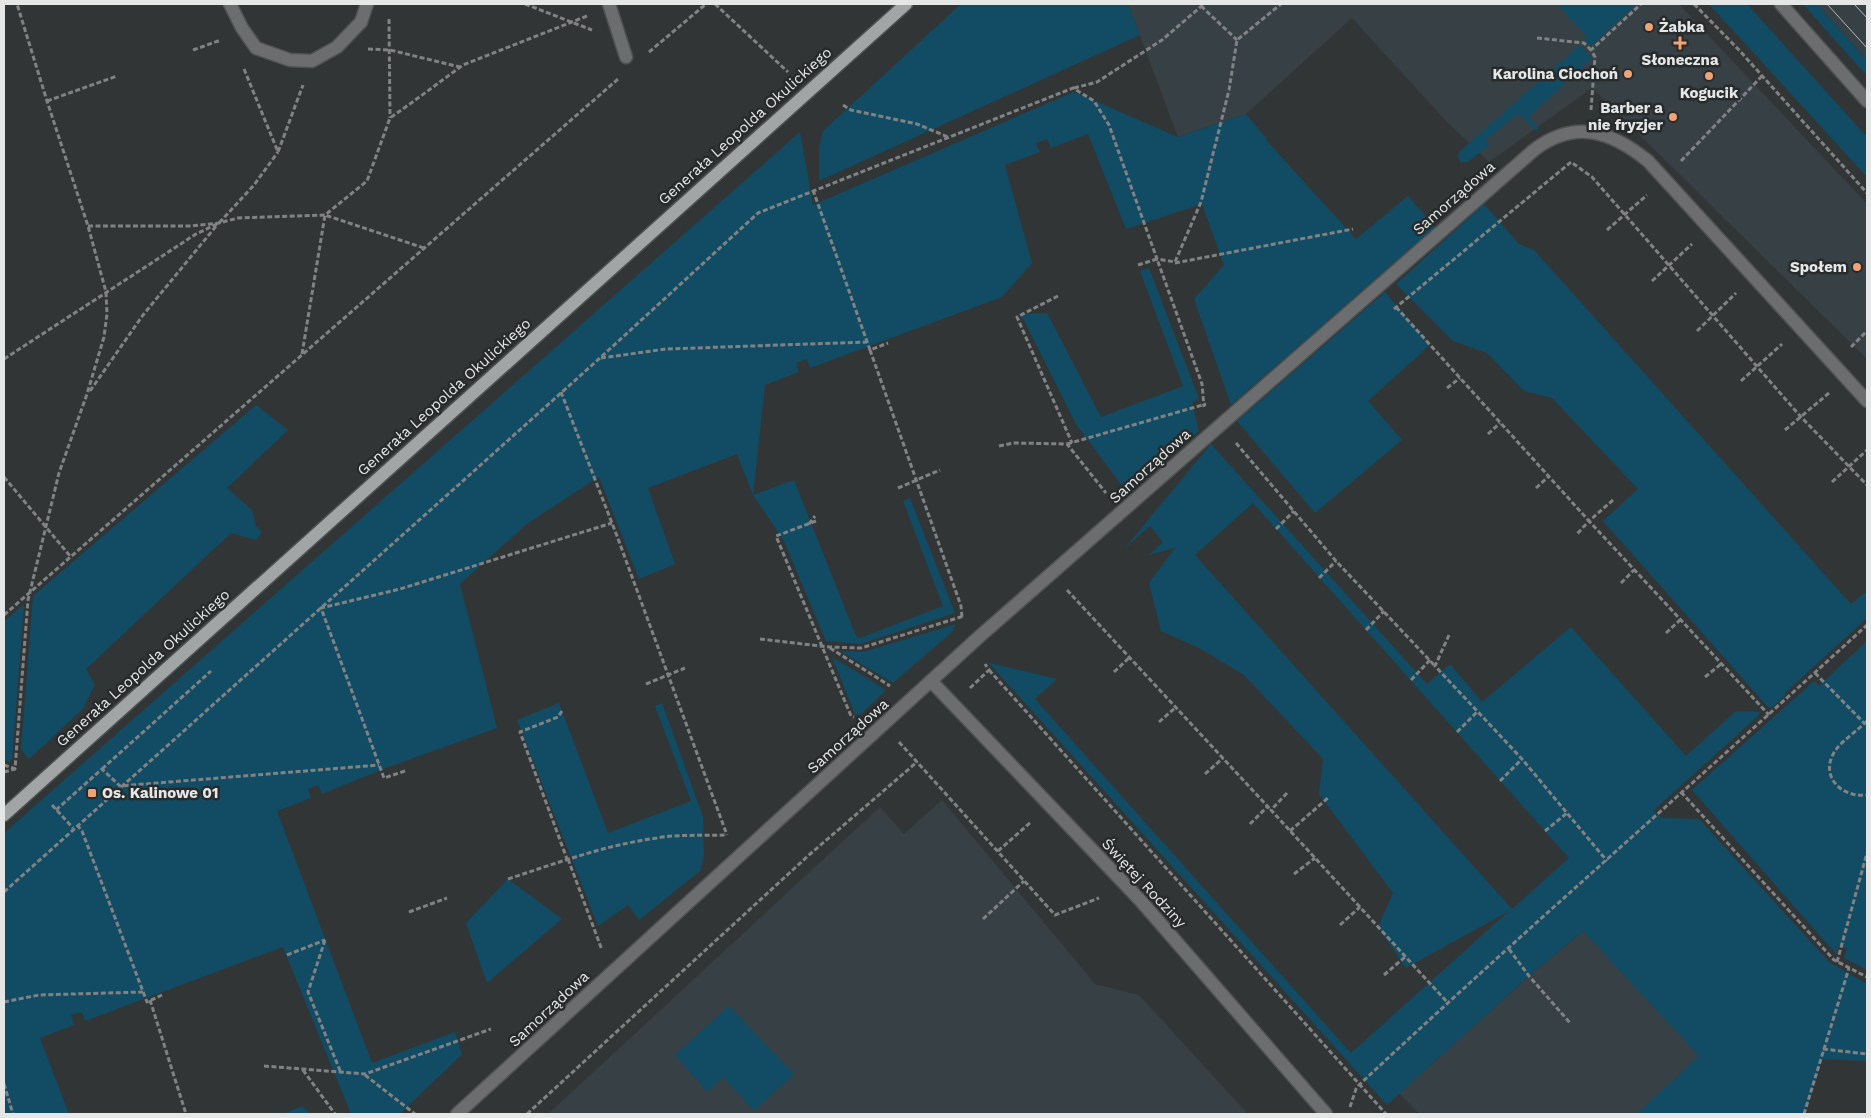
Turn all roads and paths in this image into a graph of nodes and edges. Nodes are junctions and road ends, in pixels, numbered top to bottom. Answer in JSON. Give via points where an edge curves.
{"nodes":[{"id":1,"x":17,"y":4,"type":"edge"},
{"id":2,"x":230,"y":4,"type":"edge"},
{"id":3,"x":367,"y":4,"type":"edge"},
{"id":4,"x":525,"y":4,"type":"edge"},
{"id":5,"x":706,"y":4,"type":"edge"},
{"id":6,"x":715,"y":4,"type":"edge"},
{"id":7,"x":906,"y":4,"type":"edge"},
{"id":8,"x":1281,"y":4,"type":"edge"},
{"id":9,"x":1641,"y":4,"type":"edge"},
{"id":10,"x":1694,"y":4,"type":"edge"},
{"id":11,"x":1781,"y":4,"type":"edge"},
{"id":12,"x":609,"y":5,"type":"edge"},
{"id":13,"x":1203,"y":5,"type":"edge"},
{"id":14,"x":389,"y":13,"type":"dead end"},
{"id":15,"x":572,"y":22,"type":"junction"},
{"id":16,"x":1537,"y":38,"type":"dead end"},
{"id":17,"x":222,"y":40,"type":"dead end"},
{"id":18,"x":1237,"y":40,"type":"junction"},
{"id":19,"x":621,"y":41,"type":"junction"},
{"id":20,"x":193,"y":50,"type":"dead end"},
{"id":21,"x":390,"y":50,"type":"junction"},
{"id":22,"x":1591,"y":50,"type":"junction"},
{"id":23,"x":644,"y":56,"type":"dead end"},
{"id":24,"x":626,"y":57,"type":"dead end"},
{"id":25,"x":312,"y":61,"type":"junction"},
{"id":26,"x":242,"y":64,"type":"dead end"},
{"id":27,"x":460,"y":67,"type":"junction"},
{"id":28,"x":788,"y":72,"type":"dead end"},
{"id":29,"x":622,"y":75,"type":"dead end"},
{"id":30,"x":116,"y":76,"type":"dead end"},
{"id":31,"x":1762,"y":76,"type":"junction"},
{"id":32,"x":1073,"y":88,"type":"junction"},
{"id":33,"x":47,"y":101,"type":"junction"},
{"id":34,"x":1867,"y":101,"type":"edge"},
{"id":35,"x":843,"y":105,"type":"dead end"},
{"id":36,"x":390,"y":118,"type":"junction"},
{"id":37,"x":1589,"y":132,"type":"junction"},
{"id":38,"x":948,"y":137,"type":"junction"},
{"id":39,"x":278,"y":152,"type":"junction"},
{"id":40,"x":1664,"y":178,"type":"junction"},
{"id":41,"x":814,"y":190,"type":"junction"},
{"id":42,"x":1867,"y":193,"type":"edge"},
{"id":43,"x":326,"y":215,"type":"junction"},
{"id":44,"x":1624,"y":215,"type":"junction"},
{"id":45,"x":219,"y":223,"type":"junction"},
{"id":46,"x":88,"y":226,"type":"junction"},
{"id":47,"x":1353,"y":229,"type":"dead end"},
{"id":48,"x":1607,"y":230,"type":"dead end"},
{"id":49,"x":424,"y":248,"type":"junction"},
{"id":50,"x":1680,"y":256,"type":"dead end"},
{"id":51,"x":1157,"y":259,"type":"junction"},
{"id":52,"x":1175,"y":263,"type":"dead end"},
{"id":53,"x":1138,"y":265,"type":"dead end"},
{"id":54,"x":1669,"y":266,"type":"junction"},
{"id":55,"x":1652,"y":281,"type":"dead end"},
{"id":56,"x":106,"y":292,"type":"junction"},
{"id":57,"x":1058,"y":296,"type":"dead end"},
{"id":58,"x":1727,"y":301,"type":"dead end"},
{"id":59,"x":1396,"y":307,"type":"junction"},
{"id":60,"x":1388,"y":313,"type":"dead end"},
{"id":61,"x":1712,"y":315,"type":"junction"},
{"id":62,"x":1697,"y":331,"type":"dead end"},
{"id":63,"x":1867,"y":332,"type":"edge"},
{"id":64,"x":867,"y":342,"type":"junction"},
{"id":65,"x":888,"y":343,"type":"dead end"},
{"id":66,"x":1850,"y":348,"type":"dead end"},
{"id":67,"x":870,"y":350,"type":"junction"},
{"id":68,"x":302,"y":355,"type":"junction"},
{"id":69,"x":1770,"y":355,"type":"dead end"},
{"id":70,"x":600,"y":358,"type":"junction"},
{"id":71,"x":4,"y":359,"type":"edge"},
{"id":72,"x":1758,"y":366,"type":"junction"},
{"id":73,"x":1460,"y":378,"type":"junction"},
{"id":74,"x":1741,"y":381,"type":"dead end"},
{"id":75,"x":1447,"y":388,"type":"dead end"},
{"id":76,"x":561,"y":392,"type":"junction"},
{"id":77,"x":87,"y":394,"type":"junction"},
{"id":78,"x":1867,"y":401,"type":"edge"},
{"id":79,"x":1212,"y":402,"type":"dead end"},
{"id":80,"x":1204,"y":404,"type":"junction"},
{"id":81,"x":1815,"y":406,"type":"dead end"},
{"id":82,"x":1203,"y":411,"type":"dead end"},
{"id":83,"x":1801,"y":417,"type":"junction"},
{"id":84,"x":1500,"y":423,"type":"junction"},
{"id":85,"x":1786,"y":430,"type":"dead end"},
{"id":86,"x":1488,"y":434,"type":"dead end"},
{"id":87,"x":1234,"y":442,"type":"dead end"},
{"id":88,"x":1072,"y":443,"type":"junction"},
{"id":89,"x":1067,"y":444,"type":"junction"},
{"id":90,"x":999,"y":446,"type":"dead end"},
{"id":91,"x":1867,"y":450,"type":"edge"},
{"id":92,"x":1850,"y":466,"type":"junction"},
{"id":93,"x":940,"y":470,"type":"dead end"},
{"id":94,"x":4,"y":477,"type":"edge"},
{"id":95,"x":1548,"y":477,"type":"junction"},
{"id":96,"x":916,"y":480,"type":"junction"},
{"id":97,"x":1832,"y":482,"type":"dead end"},
{"id":98,"x":1867,"y":485,"type":"edge"},
{"id":99,"x":898,"y":488,"type":"dead end"},
{"id":100,"x":1114,"y":488,"type":"dead end"},
{"id":101,"x":1536,"y":488,"type":"dead end"},
{"id":102,"x":1106,"y":493,"type":"junction"},
{"id":103,"x":1612,"y":500,"type":"dead end"},
{"id":104,"x":1294,"y":511,"type":"junction"},
{"id":105,"x":1122,"y":512,"type":"junction"},
{"id":106,"x":815,"y":516,"type":"dead end"},
{"id":107,"x":816,"y":521,"type":"dead end"},
{"id":108,"x":1589,"y":521,"type":"junction"},
{"id":109,"x":612,"y":523,"type":"junction"},
{"id":110,"x":808,"y":525,"type":"junction"},
{"id":111,"x":47,"y":529,"type":"junction"},
{"id":112,"x":1276,"y":529,"type":"dead end"},
{"id":113,"x":1577,"y":534,"type":"dead end"},
{"id":114,"x":70,"y":556,"type":"junction"},
{"id":115,"x":1336,"y":561,"type":"junction"},
{"id":116,"x":1634,"y":570,"type":"junction"},
{"id":117,"x":1319,"y":578,"type":"dead end"},
{"id":118,"x":1621,"y":583,"type":"dead end"},
{"id":119,"x":1067,"y":589,"type":"dead end"},
{"id":120,"x":30,"y":590,"type":"junction"},
{"id":121,"x":321,"y":608,"type":"junction"},
{"id":122,"x":1384,"y":610,"type":"junction"},
{"id":123,"x":4,"y":614,"type":"edge"},
{"id":124,"x":1680,"y":620,"type":"junction"},
{"id":125,"x":1867,"y":625,"type":"edge"},
{"id":126,"x":1366,"y":630,"type":"dead end"},
{"id":127,"x":1666,"y":633,"type":"dead end"},
{"id":128,"x":1449,"y":635,"type":"dead end"},
{"id":129,"x":760,"y":639,"type":"dead end"},
{"id":130,"x":823,"y":646,"type":"junction"},
{"id":131,"x":830,"y":647,"type":"junction"},
{"id":132,"x":1130,"y":657,"type":"junction"},
{"id":133,"x":1430,"y":660,"type":"junction"},
{"id":134,"x":1721,"y":664,"type":"junction"},
{"id":135,"x":1436,"y":666,"type":"junction"},
{"id":136,"x":686,"y":668,"type":"dead end"},
{"id":137,"x":211,"y":670,"type":"dead end"},
{"id":138,"x":989,"y":670,"type":"dead end"},
{"id":139,"x":1114,"y":672,"type":"dead end"},
{"id":140,"x":1815,"y":673,"type":"junction"},
{"id":141,"x":668,"y":674,"type":"junction"},
{"id":142,"x":1705,"y":677,"type":"dead end"},
{"id":143,"x":1411,"y":680,"type":"dead end"},
{"id":144,"x":931,"y":682,"type":"junction"},
{"id":145,"x":646,"y":684,"type":"dead end"},
{"id":146,"x":895,"y":689,"type":"dead end"},
{"id":147,"x":1176,"y":707,"type":"junction"},
{"id":148,"x":562,"y":712,"type":"dead end"},
{"id":149,"x":1477,"y":712,"type":"junction"},
{"id":150,"x":1769,"y":715,"type":"junction"},
{"id":151,"x":862,"y":718,"type":"dead end"},
{"id":152,"x":1159,"y":722,"type":"dead end"},
{"id":153,"x":1866,"y":722,"type":"edge"},
{"id":154,"x":1457,"y":732,"type":"dead end"},
{"id":155,"x":899,"y":742,"type":"dead end"},
{"id":156,"x":1223,"y":758,"type":"junction"},
{"id":157,"x":1522,"y":759,"type":"junction"},
{"id":158,"x":917,"y":762,"type":"junction"},
{"id":159,"x":4,"y":764,"type":"edge"},
{"id":160,"x":379,"y":765,"type":"junction"},
{"id":161,"x":102,"y":769,"type":"junction"},
{"id":162,"x":17,"y":770,"type":"junction"},
{"id":163,"x":4,"y":772,"type":"edge"},
{"id":164,"x":404,"y":772,"type":"dead end"},
{"id":165,"x":1205,"y":774,"type":"dead end"},
{"id":166,"x":1500,"y":781,"type":"dead end"},
{"id":167,"x":120,"y":786,"type":"junction"},
{"id":168,"x":1681,"y":792,"type":"junction"},
{"id":169,"x":1287,"y":793,"type":"dead end"},
{"id":170,"x":1867,"y":795,"type":"edge"},
{"id":171,"x":1329,"y":797,"type":"dead end"},
{"id":172,"x":51,"y":804,"type":"dead end"},
{"id":173,"x":1267,"y":807,"type":"junction"},
{"id":174,"x":56,"y":810,"type":"junction"},
{"id":175,"x":1271,"y":810,"type":"junction"},
{"id":176,"x":1567,"y":813,"type":"junction"},
{"id":177,"x":4,"y":815,"type":"edge"},
{"id":178,"x":1031,"y":822,"type":"dead end"},
{"id":179,"x":1250,"y":824,"type":"dead end"},
{"id":180,"x":77,"y":825,"type":"junction"},
{"id":181,"x":74,"y":828,"type":"junction"},
{"id":182,"x":1290,"y":831,"type":"junction"},
{"id":183,"x":1545,"y":831,"type":"dead end"},
{"id":184,"x":727,"y":835,"type":"junction"},
{"id":185,"x":998,"y":851,"type":"junction"},
{"id":186,"x":1867,"y":854,"type":"edge"},
{"id":187,"x":1315,"y":858,"type":"junction"},
{"id":188,"x":568,"y":859,"type":"junction"},
{"id":189,"x":736,"y":859,"type":"junction"},
{"id":190,"x":1607,"y":861,"type":"junction"},
{"id":191,"x":1294,"y":874,"type":"dead end"},
{"id":192,"x":508,"y":879,"type":"dead end"},
{"id":193,"x":1024,"y":881,"type":"junction"},
{"id":194,"x":4,"y":892,"type":"edge"},
{"id":195,"x":447,"y":898,"type":"dead end"},
{"id":196,"x":1099,"y":898,"type":"dead end"},
{"id":197,"x":1360,"y":907,"type":"junction"},
{"id":198,"x":409,"y":912,"type":"dead end"},
{"id":199,"x":984,"y":918,"type":"dead end"},
{"id":200,"x":1340,"y":925,"type":"dead end"},
{"id":201,"x":596,"y":932,"type":"dead end"},
{"id":202,"x":1509,"y":948,"type":"junction"},
{"id":203,"x":287,"y":955,"type":"dead end"},
{"id":204,"x":1405,"y":957,"type":"junction"},
{"id":205,"x":1837,"y":962,"type":"junction"},
{"id":206,"x":1849,"y":968,"type":"junction"},
{"id":207,"x":1384,"y":974,"type":"dead end"},
{"id":208,"x":1867,"y":977,"type":"edge"},
{"id":209,"x":143,"y":992,"type":"junction"},
{"id":210,"x":162,"y":995,"type":"dead end"},
{"id":211,"x":150,"y":1000,"type":"dead end"},
{"id":212,"x":4,"y":1002,"type":"edge"},
{"id":213,"x":1447,"y":1002,"type":"junction"},
{"id":214,"x":1571,"y":1024,"type":"dead end"},
{"id":215,"x":491,"y":1029,"type":"dead end"},
{"id":216,"x":1823,"y":1049,"type":"junction"},
{"id":217,"x":1867,"y":1054,"type":"edge"},
{"id":218,"x":264,"y":1066,"type":"dead end"},
{"id":219,"x":303,"y":1069,"type":"junction"},
{"id":220,"x":341,"y":1073,"type":"junction"},
{"id":221,"x":365,"y":1074,"type":"junction"},
{"id":222,"x":4,"y":1084,"type":"edge"},
{"id":223,"x":1359,"y":1085,"type":"junction"},
{"id":224,"x":13,"y":1114,"type":"edge"},
{"id":225,"x":186,"y":1114,"type":"edge"},
{"id":226,"x":335,"y":1114,"type":"edge"},
{"id":227,"x":415,"y":1114,"type":"edge"},
{"id":228,"x":458,"y":1114,"type":"edge"},
{"id":229,"x":527,"y":1114,"type":"edge"},
{"id":230,"x":1326,"y":1114,"type":"edge"},
{"id":231,"x":1348,"y":1114,"type":"edge"},
{"id":232,"x":1386,"y":1114,"type":"edge"},
{"id":233,"x":1802,"y":1114,"type":"edge"}],
"edges":[{"from":1,"to":33,"type":"path"},
{"from":2,"to":25,"type":"street","via":[[256,48],[290,60]]},
{"from":3,"to":25,"type":"street","via":[[361,22],[337,47]]},
{"from":4,"to":15,"type":"path"},
{"from":5,"to":23,"type":"path"},
{"from":6,"to":28,"type":"path"},
{"from":7,"to":177,"type":"main road","name":"Generała Leopolda Okulickiego"},
{"from":8,"to":18,"type":"path"},
{"from":9,"to":22,"type":"path"},
{"from":10,"to":31,"type":"path"},
{"from":11,"to":34,"type":"street"},
{"from":12,"to":15,"type":"path"},
{"from":12,"to":19,"type":"street"},
{"from":13,"to":18,"type":"path"},
{"from":13,"to":32,"type":"path","via":[[1162,40],[1097,82]]},
{"from":14,"to":21,"type":"path"},
{"from":15,"to":19,"type":"path"},
{"from":15,"to":27,"type":"path"},
{"from":16,"to":22,"type":"path","via":[[1584,44]]},
{"from":17,"to":20,"type":"path"},
{"from":18,"to":51,"type":"path","via":[[1229,90],[1201,202],[1175,262]]},
{"from":19,"to":24,"type":"street"},
{"from":21,"to":27,"type":"path"},
{"from":21,"to":36,"type":"path"},
{"from":22,"to":37,"type":"path","via":[[1595,57]]},
{"from":25,"to":39,"type":"path"},
{"from":26,"to":39,"type":"path"},
{"from":27,"to":36,"type":"path"},
{"from":29,"to":49,"type":"path"},
{"from":30,"to":33,"type":"path"},
{"from":31,"to":40,"type":"path"},
{"from":31,"to":42,"type":"path"},
{"from":32,"to":38,"type":"path"},
{"from":32,"to":51,"type":"path","via":[[1094,101],[1109,125]]},
{"from":33,"to":46,"type":"path"},
{"from":35,"to":38,"type":"path","via":[[851,110],[917,124]]},
{"from":36,"to":43,"type":"path","via":[[367,181]]},
{"from":37,"to":40,"type":"street","name":"Samorządowa","via":[[1622,142]]},
{"from":37,"to":105,"type":"street","name":"Samorządowa","via":[[1561,135],[1534,150]]},
{"from":38,"to":41,"type":"path"},
{"from":39,"to":45,"type":"path","via":[[254,185]]},
{"from":40,"to":78,"type":"street","name":"Samorządowa"},
{"from":41,"to":64,"type":"path"},
{"from":41,"to":70,"type":"path","via":[[758,213]]},
{"from":43,"to":45,"type":"path","via":[[238,218]]},
{"from":43,"to":49,"type":"path"},
{"from":43,"to":68,"type":"path"},
{"from":44,"to":48,"type":"path"},
{"from":44,"to":54,"type":"path"},
{"from":44,"to":59,"type":"path","via":[[1592,177],[1571,162]]},
{"from":45,"to":46,"type":"path"},
{"from":45,"to":56,"type":"path","via":[[196,234]]},
{"from":45,"to":77,"type":"path","via":[[142,315]]},
{"from":46,"to":56,"type":"path"},
{"from":47,"to":52,"type":"path"},
{"from":49,"to":68,"type":"path"},
{"from":50,"to":54,"type":"path"},
{"from":51,"to":53,"type":"path"},
{"from":51,"to":80,"type":"path","via":[[1202,384]]},
{"from":54,"to":55,"type":"path"},
{"from":54,"to":61,"type":"path"},
{"from":56,"to":71,"type":"path"},
{"from":56,"to":77,"type":"path","via":[[104,337]]},
{"from":57,"to":88,"type":"path","via":[[1017,317]]},
{"from":58,"to":61,"type":"path"},
{"from":59,"to":60,"type":"path"},
{"from":59,"to":73,"type":"path"},
{"from":61,"to":62,"type":"path"},
{"from":61,"to":72,"type":"path"},
{"from":63,"to":66,"type":"path"},
{"from":64,"to":67,"type":"path"},
{"from":64,"to":70,"type":"path","via":[[666,349]]},
{"from":65,"to":67,"type":"path"},
{"from":67,"to":96,"type":"path"},
{"from":68,"to":114,"type":"path"},
{"from":69,"to":72,"type":"path"},
{"from":70,"to":76,"type":"path"},
{"from":72,"to":74,"type":"path"},
{"from":72,"to":83,"type":"path"},
{"from":73,"to":75,"type":"path"},
{"from":73,"to":84,"type":"path"},
{"from":76,"to":109,"type":"path"},
{"from":76,"to":121,"type":"path"},
{"from":77,"to":111,"type":"path","via":[[59,473]]},
{"from":79,"to":80,"type":"path"},
{"from":80,"to":82,"type":"path"},
{"from":80,"to":88,"type":"path"},
{"from":81,"to":83,"type":"path"},
{"from":83,"to":85,"type":"path"},
{"from":83,"to":92,"type":"path"},
{"from":84,"to":86,"type":"path"},
{"from":84,"to":95,"type":"path"},
{"from":87,"to":104,"type":"path"},
{"from":88,"to":89,"type":"path"},
{"from":89,"to":90,"type":"path","via":[[1014,443]]},
{"from":89,"to":102,"type":"path"},
{"from":91,"to":92,"type":"path"},
{"from":92,"to":97,"type":"path"},
{"from":92,"to":98,"type":"path"},
{"from":93,"to":96,"type":"path"},
{"from":94,"to":111,"type":"path"},
{"from":95,"to":101,"type":"path"},
{"from":95,"to":108,"type":"path"},
{"from":96,"to":99,"type":"path"},
{"from":96,"to":131,"type":"path","via":[[964,616],[861,648]]},
{"from":100,"to":102,"type":"path"},
{"from":102,"to":105,"type":"path"},
{"from":103,"to":108,"type":"path"},
{"from":104,"to":112,"type":"path"},
{"from":104,"to":115,"type":"path"},
{"from":105,"to":144,"type":"street","name":"Samorządowa"},
{"from":106,"to":110,"type":"path"},
{"from":107,"to":110,"type":"path"},
{"from":108,"to":113,"type":"path"},
{"from":108,"to":116,"type":"path"},
{"from":109,"to":121,"type":"path","via":[[400,589]]},
{"from":109,"to":141,"type":"path"},
{"from":110,"to":130,"type":"path","via":[[776,536]]},
{"from":111,"to":114,"type":"path"},
{"from":111,"to":120,"type":"path"},
{"from":114,"to":120,"type":"path"},
{"from":115,"to":117,"type":"path"},
{"from":115,"to":122,"type":"path"},
{"from":116,"to":118,"type":"path"},
{"from":116,"to":124,"type":"path"},
{"from":119,"to":132,"type":"path"},
{"from":120,"to":123,"type":"path"},
{"from":120,"to":162,"type":"path"},
{"from":121,"to":160,"type":"path"},
{"from":121,"to":167,"type":"path"},
{"from":122,"to":126,"type":"path"},
{"from":122,"to":133,"type":"path"},
{"from":124,"to":127,"type":"path"},
{"from":124,"to":134,"type":"path"},
{"from":125,"to":140,"type":"path"},
{"from":128,"to":135,"type":"path"},
{"from":129,"to":130,"type":"path"},
{"from":130,"to":131,"type":"path"},
{"from":130,"to":151,"type":"path","via":[[851,716]]},
{"from":131,"to":146,"type":"path"},
{"from":132,"to":139,"type":"path"},
{"from":132,"to":147,"type":"path"},
{"from":133,"to":135,"type":"path"},
{"from":133,"to":143,"type":"path"},
{"from":134,"to":142,"type":"path"},
{"from":134,"to":150,"type":"path"},
{"from":135,"to":149,"type":"path"},
{"from":136,"to":141,"type":"path"},
{"from":137,"to":161,"type":"path"},
{"from":138,"to":223,"type":"path"},
{"from":140,"to":150,"type":"path"},
{"from":140,"to":153,"type":"path"},
{"from":141,"to":145,"type":"path"},
{"from":141,"to":184,"type":"path"},
{"from":144,"to":189,"type":"street","name":"Samorządowa"},
{"from":144,"to":230,"type":"street","name":"Świętej Rodziny","via":[[1140,900]]},
{"from":147,"to":152,"type":"path"},
{"from":147,"to":156,"type":"path"},
{"from":148,"to":188,"type":"path","via":[[558,717],[520,732]]},
{"from":149,"to":154,"type":"path"},
{"from":149,"to":157,"type":"path"},
{"from":150,"to":168,"type":"path"},
{"from":153,"to":170,"type":"path","via":[[1838,747],[1830,773],[1845,793]]},
{"from":155,"to":158,"type":"path"},
{"from":156,"to":165,"type":"path"},
{"from":156,"to":173,"type":"path"},
{"from":157,"to":166,"type":"path"},
{"from":157,"to":176,"type":"path"},
{"from":158,"to":185,"type":"path"},
{"from":158,"to":229,"type":"path","via":[[809,855]]},
{"from":159,"to":162,"type":"path"},
{"from":160,"to":164,"type":"path","via":[[384,778]]},
{"from":160,"to":167,"type":"path"},
{"from":161,"to":167,"type":"path"},
{"from":161,"to":174,"type":"path"},
{"from":162,"to":163,"type":"path"},
{"from":167,"to":180,"type":"path"},
{"from":168,"to":190,"type":"path"},
{"from":168,"to":205,"type":"path"},
{"from":169,"to":175,"type":"path"},
{"from":171,"to":182,"type":"path"},
{"from":172,"to":174,"type":"path"},
{"from":173,"to":175,"type":"path"},
{"from":173,"to":179,"type":"path"},
{"from":174,"to":181,"type":"path"},
{"from":175,"to":182,"type":"path"},
{"from":176,"to":183,"type":"path"},
{"from":176,"to":190,"type":"path"},
{"from":178,"to":185,"type":"path"},
{"from":180,"to":181,"type":"path"},
{"from":180,"to":209,"type":"path"},
{"from":181,"to":194,"type":"path"},
{"from":182,"to":187,"type":"path"},
{"from":184,"to":188,"type":"path","via":[[658,837]]},
{"from":184,"to":189,"type":"path"},
{"from":185,"to":193,"type":"path"},
{"from":186,"to":205,"type":"path"},
{"from":187,"to":191,"type":"path"},
{"from":187,"to":197,"type":"path"},
{"from":188,"to":192,"type":"path"},
{"from":188,"to":201,"type":"path"},
{"from":189,"to":228,"type":"street","name":"Samorządowa"},
{"from":190,"to":202,"type":"path"},
{"from":193,"to":196,"type":"path","via":[[1055,914]]},
{"from":193,"to":199,"type":"path"},
{"from":195,"to":198,"type":"path"},
{"from":197,"to":200,"type":"path"},
{"from":197,"to":204,"type":"path"},
{"from":202,"to":213,"type":"path"},
{"from":202,"to":214,"type":"path"},
{"from":203,"to":220,"type":"path","via":[[326,940],[308,992]]},
{"from":204,"to":207,"type":"path"},
{"from":204,"to":213,"type":"path"},
{"from":205,"to":206,"type":"path"},
{"from":206,"to":208,"type":"path"},
{"from":206,"to":216,"type":"path"},
{"from":209,"to":210,"type":"path","via":[[147,1002]]},
{"from":209,"to":212,"type":"path","via":[[39,995]]},
{"from":211,"to":225,"type":"path"},
{"from":213,"to":223,"type":"path"},
{"from":215,"to":221,"type":"path"},
{"from":216,"to":217,"type":"path"},
{"from":216,"to":233,"type":"path"},
{"from":218,"to":219,"type":"path"},
{"from":219,"to":220,"type":"path"},
{"from":219,"to":226,"type":"path"},
{"from":220,"to":221,"type":"path"},
{"from":221,"to":227,"type":"path"},
{"from":222,"to":224,"type":"path"},
{"from":223,"to":231,"type":"path"},
{"from":223,"to":232,"type":"path"}]}
